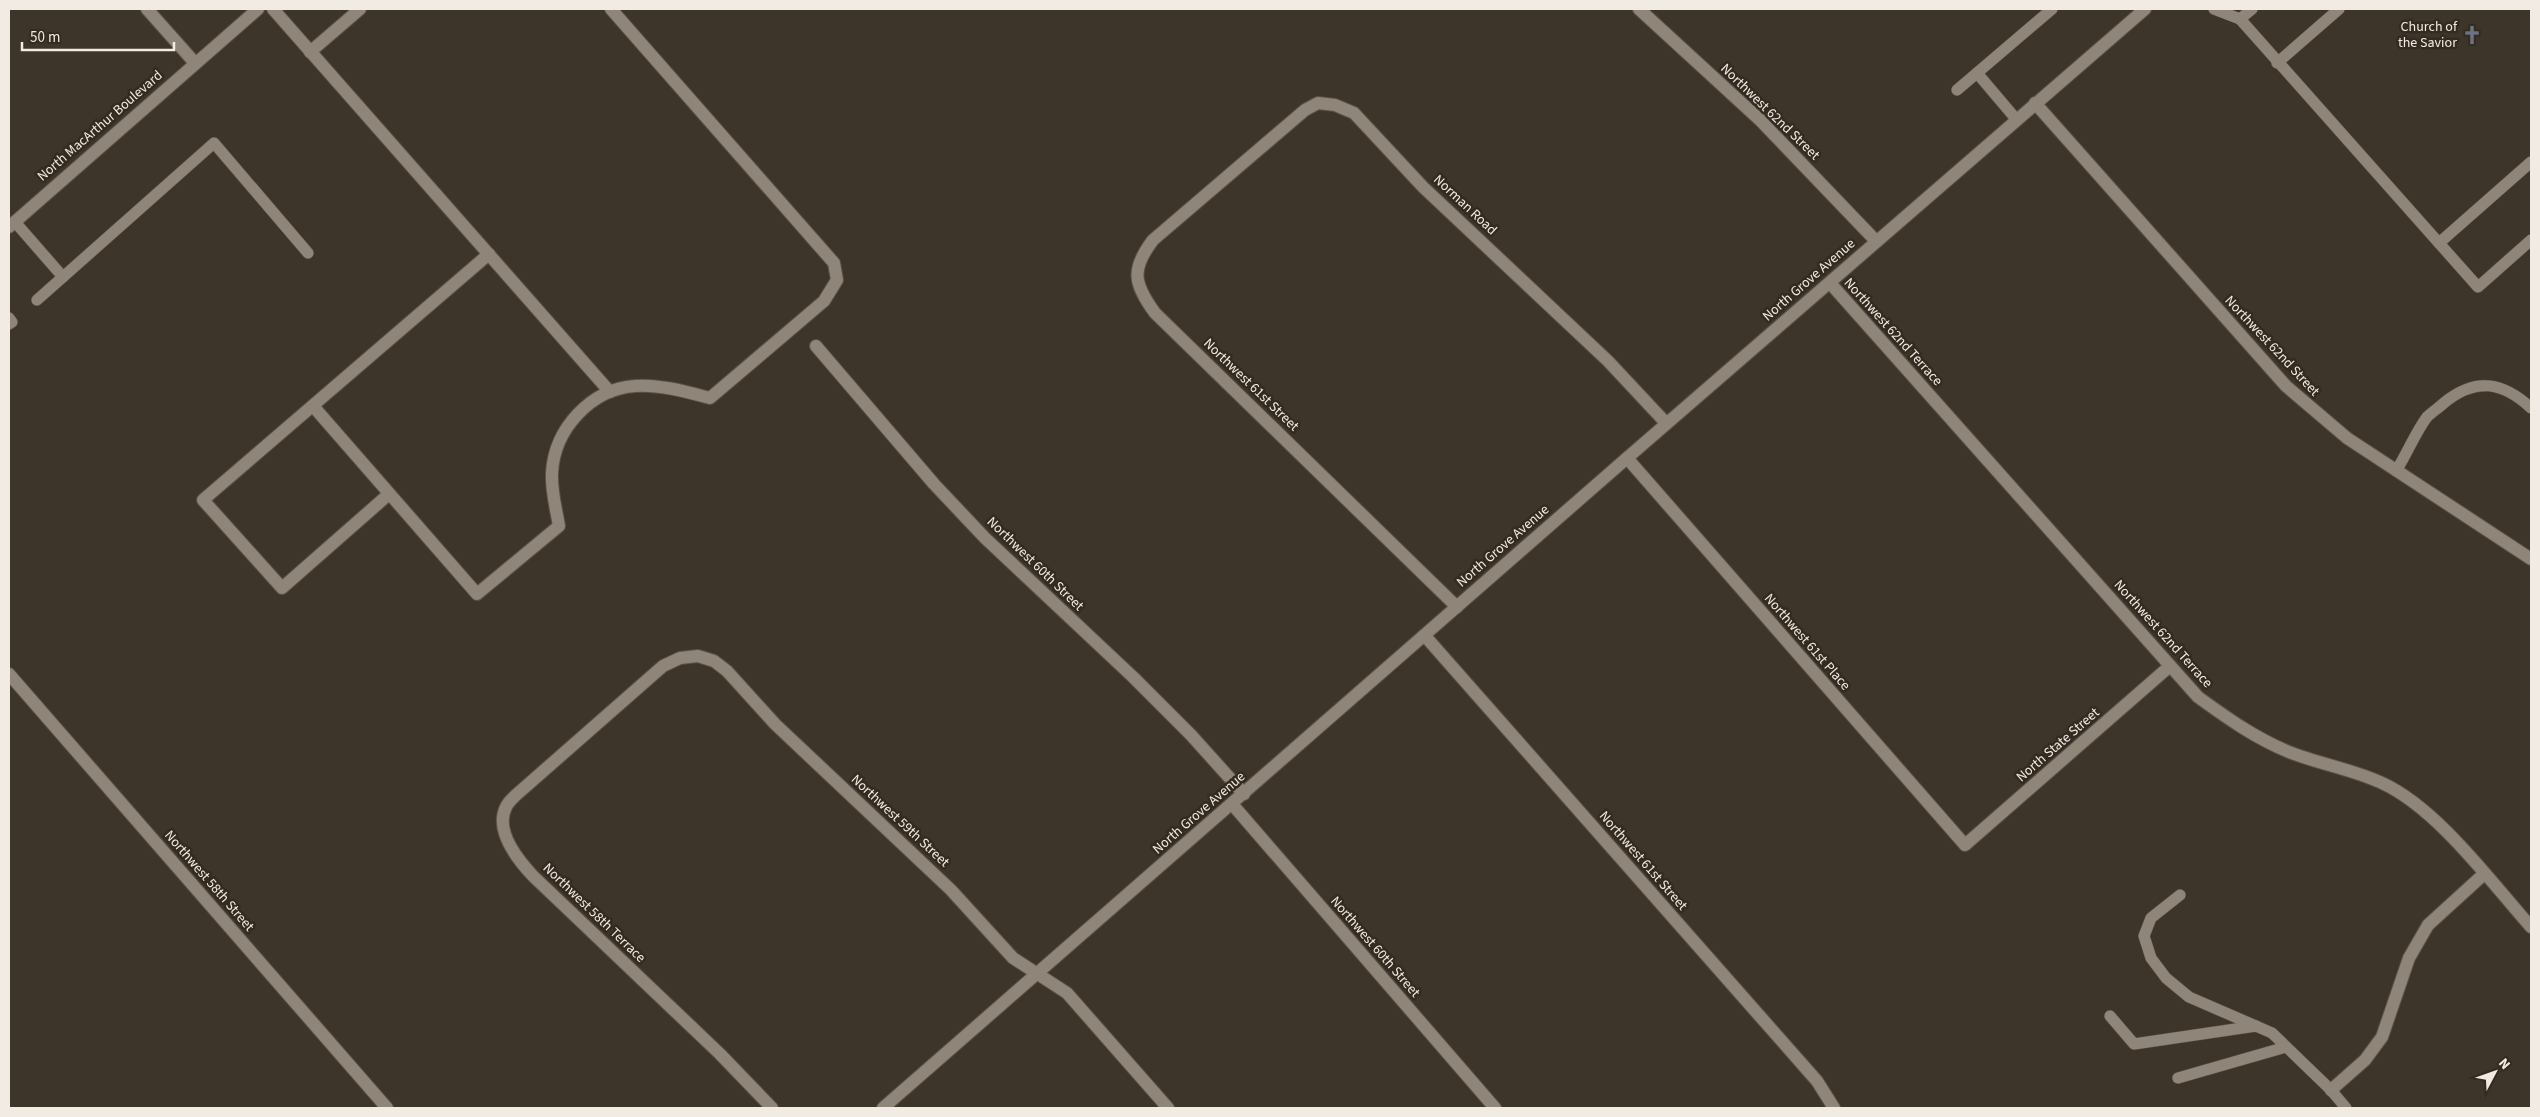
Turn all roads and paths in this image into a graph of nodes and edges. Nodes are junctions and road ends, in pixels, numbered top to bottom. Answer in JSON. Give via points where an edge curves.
{"nodes":[{"id":1,"x":147,"y":9,"type":"edge"},
{"id":2,"x":258,"y":9,"type":"edge"},
{"id":3,"x":272,"y":9,"type":"edge"},
{"id":4,"x":360,"y":9,"type":"edge"},
{"id":5,"x":610,"y":9,"type":"edge"},
{"id":6,"x":1639,"y":9,"type":"edge"},
{"id":7,"x":2052,"y":9,"type":"edge"},
{"id":8,"x":2145,"y":9,"type":"edge"},
{"id":9,"x":2214,"y":9,"type":"edge"},
{"id":10,"x":2252,"y":9,"type":"edge"},
{"id":11,"x":2339,"y":9,"type":"edge"},
{"id":12,"x":2240,"y":19,"type":"junction"},
{"id":13,"x":310,"y":52,"type":"junction"},
{"id":14,"x":195,"y":63,"type":"junction"},
{"id":15,"x":2277,"y":63,"type":"junction"},
{"id":16,"x":1977,"y":72,"type":"junction"},
{"id":17,"x":1957,"y":90,"type":"dead end"},
{"id":18,"x":2035,"y":103,"type":"junction"},
{"id":19,"x":2016,"y":119,"type":"junction"},
{"id":20,"x":2531,"y":162,"type":"edge"},
{"id":21,"x":1229,"y":175,"type":"joint"},
{"id":22,"x":12,"y":225,"type":"edge"},
{"id":23,"x":2531,"y":240,"type":"edge"},
{"id":24,"x":1876,"y":241,"type":"junction"},
{"id":25,"x":2439,"y":243,"type":"junction"},
{"id":26,"x":308,"y":253,"type":"dead end"},
{"id":27,"x":489,"y":254,"type":"junction"},
{"id":28,"x":63,"y":277,"type":"junction"},
{"id":29,"x":1830,"y":283,"type":"junction"},
{"id":30,"x":37,"y":300,"type":"dead end"},
{"id":31,"x":9,"y":318,"type":"edge"},
{"id":32,"x":9,"y":324,"type":"edge"},
{"id":33,"x":816,"y":346,"type":"dead end"},
{"id":34,"x":610,"y":392,"type":"junction"},
{"id":35,"x":313,"y":406,"type":"junction"},
{"id":36,"x":2531,"y":408,"type":"edge"},
{"id":37,"x":1666,"y":423,"type":"junction"},
{"id":38,"x":1627,"y":458,"type":"junction"},
{"id":39,"x":2396,"y":472,"type":"junction"},
{"id":40,"x":389,"y":494,"type":"junction"},
{"id":41,"x":2531,"y":559,"type":"edge"},
{"id":42,"x":1457,"y":607,"type":"junction"},
{"id":43,"x":1425,"y":636,"type":"junction"},
{"id":44,"x":2170,"y":666,"type":"junction"},
{"id":45,"x":9,"y":674,"type":"edge"},
{"id":46,"x":592,"y":728,"type":"joint"},
{"id":47,"x":1244,"y":794,"type":"junction"},
{"id":48,"x":1232,"y":804,"type":"junction"},
{"id":49,"x":1965,"y":845,"type":"joint"},
{"id":50,"x":2484,"y":874,"type":"junction"},
{"id":51,"x":2180,"y":895,"type":"dead end"},
{"id":52,"x":2531,"y":927,"type":"edge"},
{"id":53,"x":1037,"y":974,"type":"junction"},
{"id":54,"x":2110,"y":1016,"type":"dead end"},
{"id":55,"x":2256,"y":1026,"type":"junction"},
{"id":56,"x":2286,"y":1047,"type":"junction"},
{"id":57,"x":2178,"y":1078,"type":"dead end"},
{"id":58,"x":2331,"y":1090,"type":"junction"},
{"id":59,"x":386,"y":1108,"type":"edge"},
{"id":60,"x":772,"y":1108,"type":"edge"},
{"id":61,"x":883,"y":1108,"type":"edge"},
{"id":62,"x":1168,"y":1108,"type":"edge"},
{"id":63,"x":1495,"y":1108,"type":"edge"},
{"id":64,"x":1834,"y":1108,"type":"edge"},
{"id":65,"x":2346,"y":1108,"type":"edge"}],
"edges":[{"from":1,"to":14,"type":"street"},
{"from":2,"to":14,"type":"street","name":"North MacArthur Boulevard"},
{"from":3,"to":13,"type":"street"},
{"from":4,"to":13,"type":"street"},
{"from":5,"to":34,"type":"street","via":[[834,263],[837,280],[824,302],[710,398],[636,386]]},
{"from":6,"to":24,"type":"street","name":"Northwest 62nd Street","via":[[1760,120]]},
{"from":7,"to":16,"type":"lane"},
{"from":8,"to":18,"type":"street","name":"North Grove Avenue"},
{"from":9,"to":12,"type":"lane"},
{"from":10,"to":12,"type":"lane"},
{"from":11,"to":15,"type":"lane"},
{"from":12,"to":15,"type":"lane"},
{"from":13,"to":27,"type":"street"},
{"from":14,"to":22,"type":"street","name":"North MacArthur Boulevard"},
{"from":15,"to":25,"type":"lane"},
{"from":16,"to":17,"type":"lane"},
{"from":16,"to":19,"type":"lane"},
{"from":18,"to":19,"type":"street","name":"North Grove Avenue"},
{"from":18,"to":39,"type":"street","name":"Northwest 62nd Street","via":[[2286,386],[2347,438]]},
{"from":19,"to":24,"type":"street","name":"North Grove Avenue"},
{"from":20,"to":25,"type":"lane"},
{"from":21,"to":37,"type":"street","name":"Norman Road","via":[[1304,110],[1318,104],[1335,105],[1354,113],[1424,187],[1608,361]]},
{"from":21,"to":42,"type":"street","name":"Northwest 61st Street","via":[[1153,240],[1140,258],[1136,279],[1142,296]]},
{"from":22,"to":28,"type":"lane"},
{"from":23,"to":25,"type":"lane","via":[[2478,287]]},
{"from":24,"to":29,"type":"street","name":"North Grove Avenue"},
{"from":26,"to":28,"type":"lane","via":[[214,143]]},
{"from":27,"to":34,"type":"street"},
{"from":27,"to":35,"type":"street"},
{"from":28,"to":30,"type":"lane"},
{"from":29,"to":37,"type":"street","name":"North Grove Avenue"},
{"from":29,"to":44,"type":"street","name":"Northwest 62nd Terrace"},
{"from":31,"to":32,"type":"lane","via":[[12,322]]},
{"from":33,"to":47,"type":"street","name":"Northwest 60th Street","via":[[934,484],[985,538],[1133,676]]},
{"from":34,"to":40,"type":"street","via":[[583,408],[568,423],[558,445],[552,471],[552,493],[559,526],[477,594]]},
{"from":35,"to":40,"type":"street"},
{"from":35,"to":40,"type":"street","via":[[203,500],[282,588]]},
{"from":36,"to":39,"type":"lane","via":[[2501,387],[2467,388],[2428,416]]},
{"from":37,"to":38,"type":"street","name":"North Grove Avenue"},
{"from":38,"to":42,"type":"street","name":"North Grove Avenue"},
{"from":38,"to":49,"type":"street","name":"Northwest 61st Place"},
{"from":39,"to":41,"type":"street","name":"Northwest 62nd Street"},
{"from":42,"to":43,"type":"street","name":"North Grove Avenue"},
{"from":43,"to":47,"type":"street","name":"North Grove Avenue"},
{"from":43,"to":64,"type":"street","name":"Northwest 61st Street","via":[[1817,1081]]},
{"from":44,"to":49,"type":"street","name":"North State Street"},
{"from":44,"to":50,"type":"street","name":"Northwest 62nd Terrace","via":[[2198,697],[2260,739],[2383,783],[2406,798],[2436,822]]},
{"from":45,"to":59,"type":"street","name":"Northwest 58th Street"},
{"from":46,"to":53,"type":"street","name":"Northwest 59th Street","via":[[663,666],[680,658],[698,656],[714,661],[727,671],[774,724],[951,890],[1014,958]]},
{"from":46,"to":60,"type":"street","name":"Northwest 58th Terrace","via":[[506,807],[504,819],[510,845],[520,863]]},
{"from":47,"to":48,"type":"street","name":"North Grove Avenue"},
{"from":48,"to":53,"type":"street","name":"North Grove Avenue"},
{"from":48,"to":63,"type":"street","name":"Northwest 60th Street"},
{"from":50,"to":52,"type":"street","name":"Northwest 62nd Terrace"},
{"from":50,"to":58,"type":"street","via":[[2428,925],[2409,958],[2382,1037],[2365,1060]]},
{"from":51,"to":55,"type":"lane","via":[[2150,918],[2144,936],[2151,958],[2166,978],[2189,997]]},
{"from":53,"to":61,"type":"street","name":"North Grove Avenue"},
{"from":53,"to":62,"type":"street","name":"Northwest 59th Street","via":[[1067,993]]},
{"from":54,"to":55,"type":"lane","via":[[2134,1044]]},
{"from":55,"to":56,"type":"lane","via":[[2272,1033]]},
{"from":56,"to":57,"type":"lane"},
{"from":56,"to":58,"type":"lane"},
{"from":58,"to":65,"type":"lane"}]}
